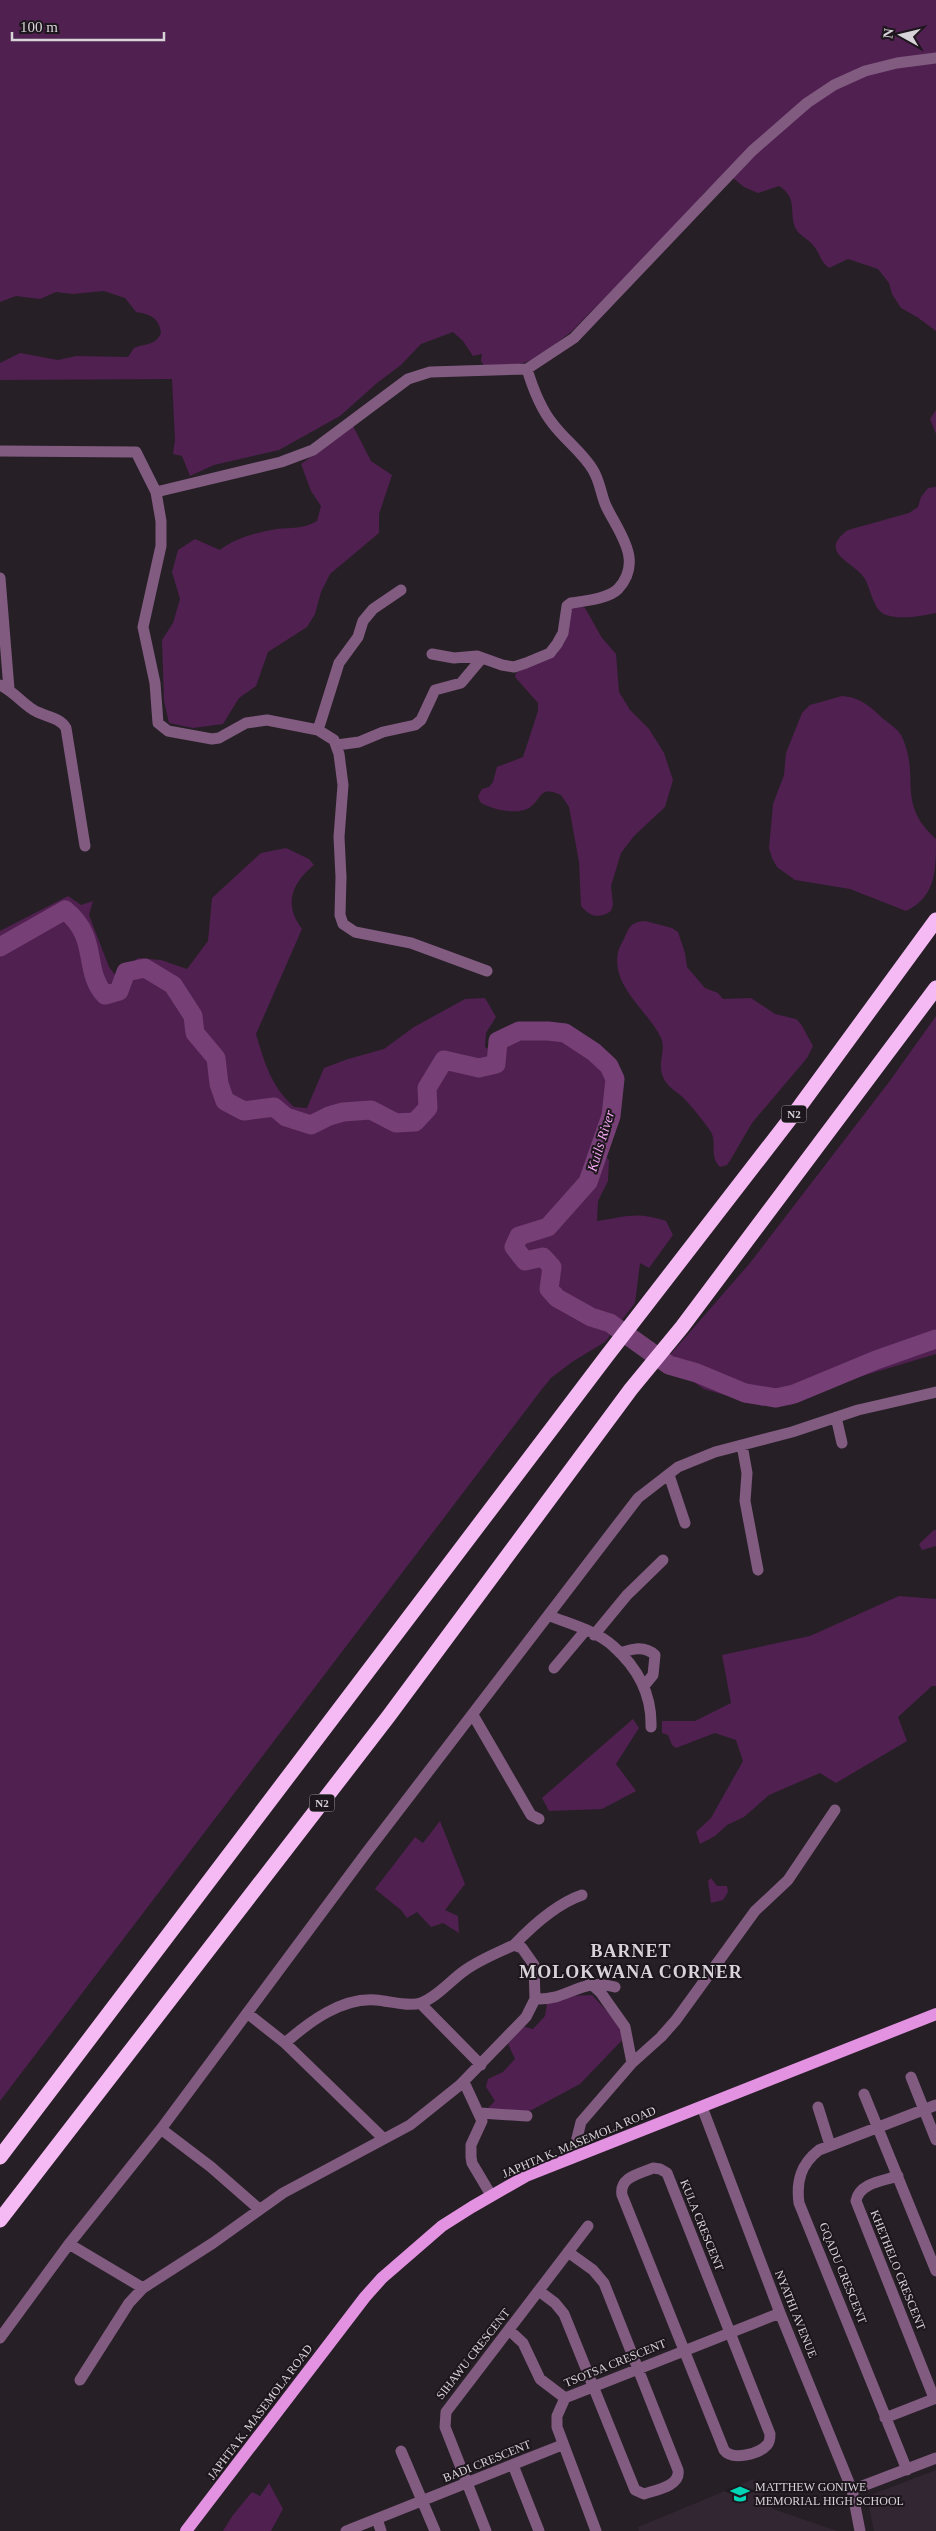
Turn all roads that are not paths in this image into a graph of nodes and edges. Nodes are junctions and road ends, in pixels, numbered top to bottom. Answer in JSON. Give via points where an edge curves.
{"nodes":[{"id":1,"x":936,"y":58,"type":"edge"},
{"id":2,"x":527,"y":369,"type":"junction"},
{"id":3,"x":0,"y":451,"type":"edge"},
{"id":4,"x":156,"y":492,"type":"junction"},
{"id":5,"x":0,"y":578,"type":"edge"},
{"id":6,"x":402,"y":590,"type":"dead end"},
{"id":7,"x":432,"y":654,"type":"dead end"},
{"id":8,"x":482,"y":658,"type":"junction"},
{"id":9,"x":4,"y":687,"type":"edge"},
{"id":10,"x":318,"y":730,"type":"junction"},
{"id":11,"x":337,"y":745,"type":"junction"},
{"id":12,"x":85,"y":846,"type":"dead end"},
{"id":13,"x":936,"y":920,"type":"edge"},
{"id":14,"x":487,"y":971,"type":"dead end"},
{"id":15,"x":936,"y":988,"type":"edge"},
{"id":16,"x":936,"y":1392,"type":"edge"},
{"id":17,"x":836,"y":1417,"type":"junction"},
{"id":18,"x":842,"y":1443,"type":"dead end"},
{"id":19,"x":742,"y":1444,"type":"junction"},
{"id":20,"x":669,"y":1475,"type":"junction"},
{"id":21,"x":685,"y":1523,"type":"dead end"},
{"id":22,"x":663,"y":1560,"type":"dead end"},
{"id":23,"x":758,"y":1570,"type":"dead end"},
{"id":24,"x":550,"y":1616,"type":"junction"},
{"id":25,"x":590,"y":1633,"type":"junction"},
{"id":26,"x":620,"y":1653,"type":"junction"},
{"id":27,"x":554,"y":1668,"type":"dead end"},
{"id":28,"x":644,"y":1686,"type":"junction"},
{"id":29,"x":473,"y":1715,"type":"junction"},
{"id":30,"x":651,"y":1728,"type":"dead end"},
{"id":31,"x":835,"y":1810,"type":"dead end"},
{"id":32,"x":539,"y":1819,"type":"dead end"},
{"id":33,"x":582,"y":1895,"type":"dead end"},
{"id":34,"x":514,"y":1945,"type":"junction"},
{"id":35,"x":590,"y":1984,"type":"junction"},
{"id":36,"x":615,"y":1987,"type":"dead end"},
{"id":37,"x":535,"y":1999,"type":"junction"},
{"id":38,"x":420,"y":2003,"type":"junction"},
{"id":39,"x":247,"y":2013,"type":"junction"},
{"id":40,"x":936,"y":2014,"type":"edge"},
{"id":41,"x":285,"y":2043,"type":"junction"},
{"id":42,"x":632,"y":2062,"type":"junction"},
{"id":43,"x":481,"y":2065,"type":"junction"},
{"id":44,"x":911,"y":2077,"type":"dead end"},
{"id":45,"x":464,"y":2082,"type":"junction"},
{"id":46,"x":864,"y":2094,"type":"dead end"},
{"id":47,"x":936,"y":2105,"type":"edge"},
{"id":48,"x":702,"y":2107,"type":"junction"},
{"id":49,"x":818,"y":2108,"type":"dead end"},
{"id":50,"x":924,"y":2110,"type":"junction"},
{"id":51,"x":480,"y":2112,"type":"junction"},
{"id":52,"x":527,"y":2116,"type":"dead end"},
{"id":53,"x":879,"y":2127,"type":"junction"},
{"id":54,"x":160,"y":2129,"type":"junction"},
{"id":55,"x":384,"y":2138,"type":"junction"},
{"id":56,"x":936,"y":2140,"type":"edge"},
{"id":57,"x":830,"y":2145,"type":"junction"},
{"id":58,"x":0,"y":2157,"type":"edge"},
{"id":59,"x":572,"y":2158,"type":"junction"},
{"id":60,"x":898,"y":2176,"type":"junction"},
{"id":61,"x":491,"y":2196,"type":"junction"},
{"id":62,"x":260,"y":2209,"type":"junction"},
{"id":63,"x":0,"y":2220,"type":"edge"},
{"id":64,"x":588,"y":2226,"type":"dead end"},
{"id":65,"x":69,"y":2244,"type":"junction"},
{"id":66,"x":568,"y":2252,"type":"junction"},
{"id":67,"x":936,"y":2271,"type":"edge"},
{"id":68,"x":143,"y":2288,"type":"junction"},
{"id":69,"x":539,"y":2292,"type":"junction"},
{"id":70,"x":780,"y":2312,"type":"junction"},
{"id":71,"x":509,"y":2330,"type":"junction"},
{"id":72,"x":730,"y":2332,"type":"junction"},
{"id":73,"x":0,"y":2338,"type":"edge"},
{"id":74,"x":685,"y":2350,"type":"junction"},
{"id":75,"x":639,"y":2368,"type":"junction"},
{"id":76,"x":80,"y":2380,"type":"dead end"},
{"id":77,"x":592,"y":2387,"type":"junction"},
{"id":78,"x":565,"y":2398,"type":"junction"},
{"id":79,"x":935,"y":2398,"type":"edge"},
{"id":80,"x":886,"y":2418,"type":"junction"},
{"id":81,"x":562,"y":2445,"type":"junction"},
{"id":82,"x":401,"y":2451,"type":"dead end"},
{"id":83,"x":936,"y":2458,"type":"edge"},
{"id":84,"x":513,"y":2465,"type":"junction"},
{"id":85,"x":907,"y":2470,"type":"junction"},
{"id":86,"x":468,"y":2483,"type":"junction"},
{"id":87,"x":852,"y":2490,"type":"junction"},
{"id":88,"x":423,"y":2502,"type":"junction"},
{"id":89,"x":377,"y":2519,"type":"junction"},
{"id":90,"x":186,"y":2531,"type":"edge"},
{"id":91,"x":346,"y":2531,"type":"edge"},
{"id":92,"x":381,"y":2531,"type":"edge"},
{"id":93,"x":435,"y":2531,"type":"edge"},
{"id":94,"x":486,"y":2531,"type":"edge"},
{"id":95,"x":539,"y":2531,"type":"edge"},
{"id":96,"x":596,"y":2531,"type":"edge"},
{"id":97,"x":860,"y":2531,"type":"edge"}],
"edges":[{"from":1,"to":2,"type":"street","via":[[865,71],[834,85],[808,103],[752,151],[574,338]]},
{"from":2,"to":4,"type":"street","via":[[430,372],[408,380],[313,450],[281,462]]},
{"from":2,"to":8,"type":"street","via":[[536,396],[552,424],[592,469],[605,504],[629,548],[631,562],[617,590],[567,606],[563,633],[550,653],[514,667]]},
{"from":3,"to":4,"type":"street","via":[[136,452]]},
{"from":4,"to":10,"type":"street","via":[[161,546],[143,627],[155,683],[158,723],[168,731],[212,739],[246,723],[267,720]]},
{"from":5,"to":9,"type":"street"},
{"from":6,"to":10,"type":"street","via":[[373,609],[363,621],[358,637],[339,663]]},
{"from":7,"to":8,"type":"street"},
{"from":8,"to":11,"type":"street","via":[[461,684],[435,690],[421,720],[415,725],[383,732],[359,742]]},
{"from":9,"to":12,"type":"street","via":[[31,709],[62,722],[66,728]]},
{"from":10,"to":11,"type":"street"},
{"from":11,"to":14,"type":"street","via":[[343,785],[339,837],[340,915],[343,924],[355,932],[411,943]]},
{"from":13,"to":58,"type":"highway","number":"N2","via":[[800,1106]]},
{"from":15,"to":63,"type":"highway","number":"N2","via":[[682,1327],[637,1381],[388,1717]]},
{"from":16,"to":17,"type":"street"},
{"from":17,"to":18,"type":"street"},
{"from":17,"to":19,"type":"street"},
{"from":19,"to":20,"type":"street","via":[[678,1467]]},
{"from":19,"to":23,"type":"street","via":[[747,1473],[745,1501]]},
{"from":20,"to":21,"type":"street"},
{"from":20,"to":24,"type":"street","via":[[638,1498]]},
{"from":22,"to":25,"type":"street"},
{"from":24,"to":25,"type":"street"},
{"from":24,"to":29,"type":"street"},
{"from":25,"to":26,"type":"street","via":[[613,1645]]},
{"from":25,"to":27,"type":"street"},
{"from":26,"to":28,"type":"street"},
{"from":26,"to":28,"type":"street","via":[[639,1648],[650,1650],[655,1655],[653,1675]]},
{"from":28,"to":30,"type":"street","via":[[650,1698]]},
{"from":29,"to":32,"type":"street","via":[[532,1815]]},
{"from":29,"to":39,"type":"street"},
{"from":31,"to":42,"type":"street","via":[[788,1880],[755,1910],[676,2020],[662,2037]]},
{"from":33,"to":34,"type":"street","via":[[562,1904]]},
{"from":34,"to":37,"type":"street","via":[[522,1948],[534,1964]]},
{"from":34,"to":38,"type":"street","via":[[473,1965],[437,1994]]},
{"from":35,"to":36,"type":"street"},
{"from":35,"to":37,"type":"street","via":[[552,1998]]},
{"from":35,"to":42,"type":"street","via":[[601,1993],[626,2027]]},
{"from":37,"to":43,"type":"street","via":[[526,2017]]},
{"from":38,"to":41,"type":"street","via":[[360,2000],[310,2022]]},
{"from":38,"to":43,"type":"street"},
{"from":39,"to":41,"type":"street"},
{"from":39,"to":54,"type":"street"},
{"from":40,"to":48,"type":"main road","name":"JAPHTA K. MASEMOLA ROAD"},
{"from":41,"to":55,"type":"street"},
{"from":42,"to":59,"type":"street","via":[[581,2122]]},
{"from":43,"to":45,"type":"street"},
{"from":44,"to":50,"type":"street"},
{"from":45,"to":51,"type":"street"},
{"from":45,"to":55,"type":"street","via":[[422,2117]]},
{"from":46,"to":53,"type":"street"},
{"from":47,"to":50,"type":"street","name":"GQADU CRESCENT"},
{"from":48,"to":59,"type":"main road","name":"JAPHTA K. MASEMOLA ROAD"},
{"from":48,"to":70,"type":"street","name":"NYATHI AVENUE"},
{"from":49,"to":57,"type":"street"},
{"from":50,"to":53,"type":"street","name":"GQADU CRESCENT"},
{"from":50,"to":56,"type":"street"},
{"from":51,"to":52,"type":"street"},
{"from":51,"to":61,"type":"street","via":[[482,2124],[471,2145],[471,2157]]},
{"from":53,"to":57,"type":"street","name":"GQADU CRESCENT"},
{"from":53,"to":60,"type":"street"},
{"from":54,"to":62,"type":"street"},
{"from":54,"to":65,"type":"street"},
{"from":55,"to":62,"type":"street"},
{"from":57,"to":80,"type":"street","name":"GQADU CRESCENT","via":[[809,2158],[803,2167],[798,2180],[799,2203]]},
{"from":59,"to":61,"type":"main road","name":"JAPHTA K. MASEMOLA ROAD","via":[[526,2176]]},
{"from":60,"to":67,"type":"street"},
{"from":60,"to":79,"type":"street","name":"KHETHELO CRESCENT","via":[[864,2188],[859,2191],[856,2201]]},
{"from":61,"to":90,"type":"main road","name":"JAPHTA K. MASEMOLA ROAD","via":[[442,2226],[382,2278]]},
{"from":62,"to":68,"type":"street"},
{"from":64,"to":66,"type":"street","name":"SIHAWU CRESCENT"},
{"from":65,"to":68,"type":"street"},
{"from":65,"to":73,"type":"street"},
{"from":66,"to":69,"type":"street","name":"SIHAWU CRESCENT"},
{"from":66,"to":75,"type":"street","via":[[593,2270],[604,2283]]},
{"from":68,"to":76,"type":"street","via":[[129,2303]]},
{"from":69,"to":71,"type":"street","name":"SIHAWU CRESCENT"},
{"from":69,"to":77,"type":"street","via":[[564,2314]]},
{"from":70,"to":72,"type":"street","name":"TSOTSA CRESCENT"},
{"from":70,"to":87,"type":"street","name":"NYATHI AVENUE"},
{"from":71,"to":78,"type":"street","via":[[523,2343],[540,2379]]},
{"from":71,"to":86,"type":"street","name":"SIHAWU CRESCENT","via":[[444,2417]]},
{"from":72,"to":74,"type":"street","name":"TSOTSA CRESCENT"},
{"from":72,"to":74,"type":"street","name":"KULA CRESCENT","via":[[770,2434],[765,2447],[739,2457],[727,2453]]},
{"from":72,"to":74,"type":"street","name":"KULA CRESCENT","via":[[667,2173],[660,2168],[652,2168],[625,2180],[621,2190]]},
{"from":74,"to":75,"type":"street","name":"TSOTSA CRESCENT"},
{"from":75,"to":77,"type":"street","name":"TSOTSA CRESCENT"},
{"from":75,"to":77,"type":"street","via":[[678,2470],[674,2483],[644,2494],[637,2493]]},
{"from":77,"to":78,"type":"street","name":"TSOTSA CRESCENT"},
{"from":78,"to":81,"type":"street","name":"TSOTSA CRESCENT","via":[[557,2416]]},
{"from":79,"to":80,"type":"street"},
{"from":80,"to":85,"type":"street","name":"GQADU CRESCENT"},
{"from":81,"to":84,"type":"street","name":"BADI CRESCENT"},
{"from":81,"to":96,"type":"street","name":"TSOTSA CRESCENT"},
{"from":82,"to":88,"type":"street"},
{"from":83,"to":85,"type":"street"},
{"from":84,"to":86,"type":"street","name":"BADI CRESCENT"},
{"from":84,"to":95,"type":"street"},
{"from":85,"to":87,"type":"street"},
{"from":86,"to":88,"type":"street","name":"BADI CRESCENT"},
{"from":86,"to":94,"type":"street"},
{"from":87,"to":97,"type":"street","name":"NYATHI AVENUE"},
{"from":88,"to":89,"type":"street","name":"BADI CRESCENT"},
{"from":88,"to":93,"type":"street"},
{"from":89,"to":91,"type":"street","name":"BADI CRESCENT"},
{"from":89,"to":92,"type":"street"}]}
